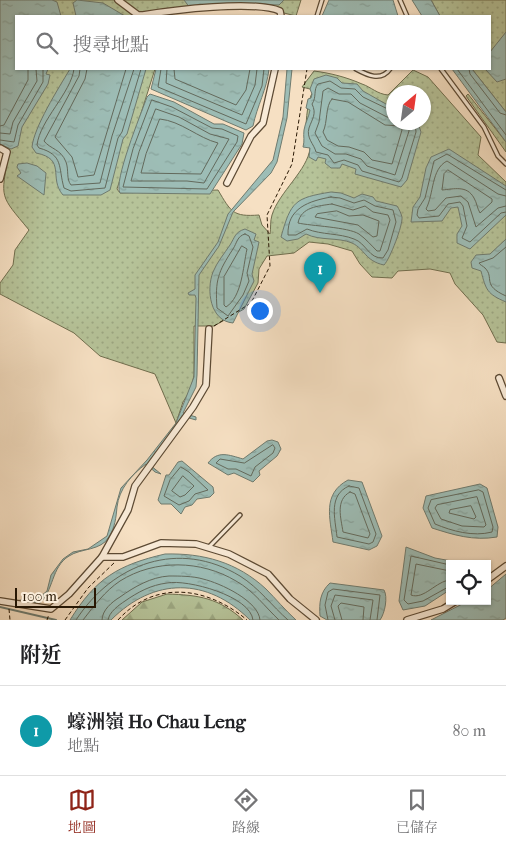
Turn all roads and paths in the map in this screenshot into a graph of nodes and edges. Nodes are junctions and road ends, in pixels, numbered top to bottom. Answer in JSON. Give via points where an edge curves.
{"nodes":[{"id":1,"x":118,"y":0,"type":"edge"},
{"id":2,"x":322,"y":0,"type":"edge"},
{"id":3,"x":400,"y":0,"type":"edge"},
{"id":4,"x":143,"y":15,"type":"edge"},
{"id":5,"x":143,"y":15,"type":"edge"},
{"id":6,"x":281,"y":15,"type":"edge"},
{"id":7,"x":317,"y":15,"type":"edge"},
{"id":8,"x":407,"y":15,"type":"edge"},
{"id":9,"x":275,"y":70,"type":"edge"},
{"id":10,"x":307,"y":70,"type":"edge"},
{"id":11,"x":359,"y":70,"type":"edge"},
{"id":12,"x":389,"y":70,"type":"edge"},
{"id":13,"x":442,"y":70,"type":"edge"},
{"id":14,"x":0,"y":148,"type":"edge"},
{"id":15,"x":506,"y":164,"type":"edge"},
{"id":16,"x":0,"y":179,"type":"edge"},
{"id":17,"x":227,"y":183,"type":"dead end"},
{"id":18,"x":209,"y":329,"type":"joint"},
{"id":19,"x":499,"y":378,"type":"dead end"},
{"id":20,"x":506,"y":396,"type":"edge"},
{"id":21,"x":240,"y":515,"type":"dead end"},
{"id":22,"x":208,"y":548,"type":"junction"},
{"id":23,"x":102,"y":557,"type":"junction"},
{"id":24,"x":123,"y":557,"type":"junction"},
{"id":25,"x":506,"y":566,"type":"edge"},
{"id":26,"x":491,"y":577,"type":"edge"},
{"id":27,"x":0,"y":602,"type":"edge"},
{"id":28,"x":450,"y":605,"type":"edge"},
{"id":29,"x":9,"y":606,"type":"dead end"},
{"id":30,"x":49,"y":613,"type":"dead end"},
{"id":31,"x":10,"y":620,"type":"edge"},
{"id":32,"x":47,"y":620,"type":"edge"},
{"id":33,"x":66,"y":620,"type":"edge"},
{"id":34,"x":118,"y":620,"type":"edge"},
{"id":35,"x":246,"y":620,"type":"edge"},
{"id":36,"x":316,"y":620,"type":"edge"},
{"id":37,"x":407,"y":620,"type":"edge"}],
"edges":[{"from":1,"to":4,"type":"street"},
{"from":2,"to":7,"type":"lane"},
{"from":3,"to":8,"type":"lane"},
{"from":5,"to":6,"type":"street","via":[[180,9],[260,7],[275,9]]},
{"from":9,"to":17,"type":"street","via":[[263,123],[251,136]]},
{"from":10,"to":18,"type":"path","via":[[292,164],[267,215],[270,266],[251,302]]},
{"from":11,"to":12,"type":"lane","via":[[378,76]]},
{"from":13,"to":15,"type":"lane","via":[[484,127],[498,156]]},
{"from":14,"to":16,"type":"street","via":[[7,152]]},
{"from":18,"to":23,"type":"street","via":[[206,385],[134,486],[128,510]]},
{"from":19,"to":20,"type":"street"},
{"from":21,"to":22,"type":"lane"},
{"from":22,"to":24,"type":"street","via":[[196,544],[161,543]]},
{"from":22,"to":36,"type":"street","via":[[268,574],[290,599]]},
{"from":23,"to":24,"type":"street"},
{"from":23,"to":27,"type":"street","via":[[50,610]]},
{"from":24,"to":33,"type":"path","via":[[100,575],[74,605]]},
{"from":25,"to":26,"type":"street"},
{"from":28,"to":37,"type":"street"},
{"from":29,"to":31,"type":"path"},
{"from":30,"to":32,"type":"path"},
{"from":34,"to":35,"type":"path","via":[[140,600],[166,592],[198,594],[229,605]]}]}
